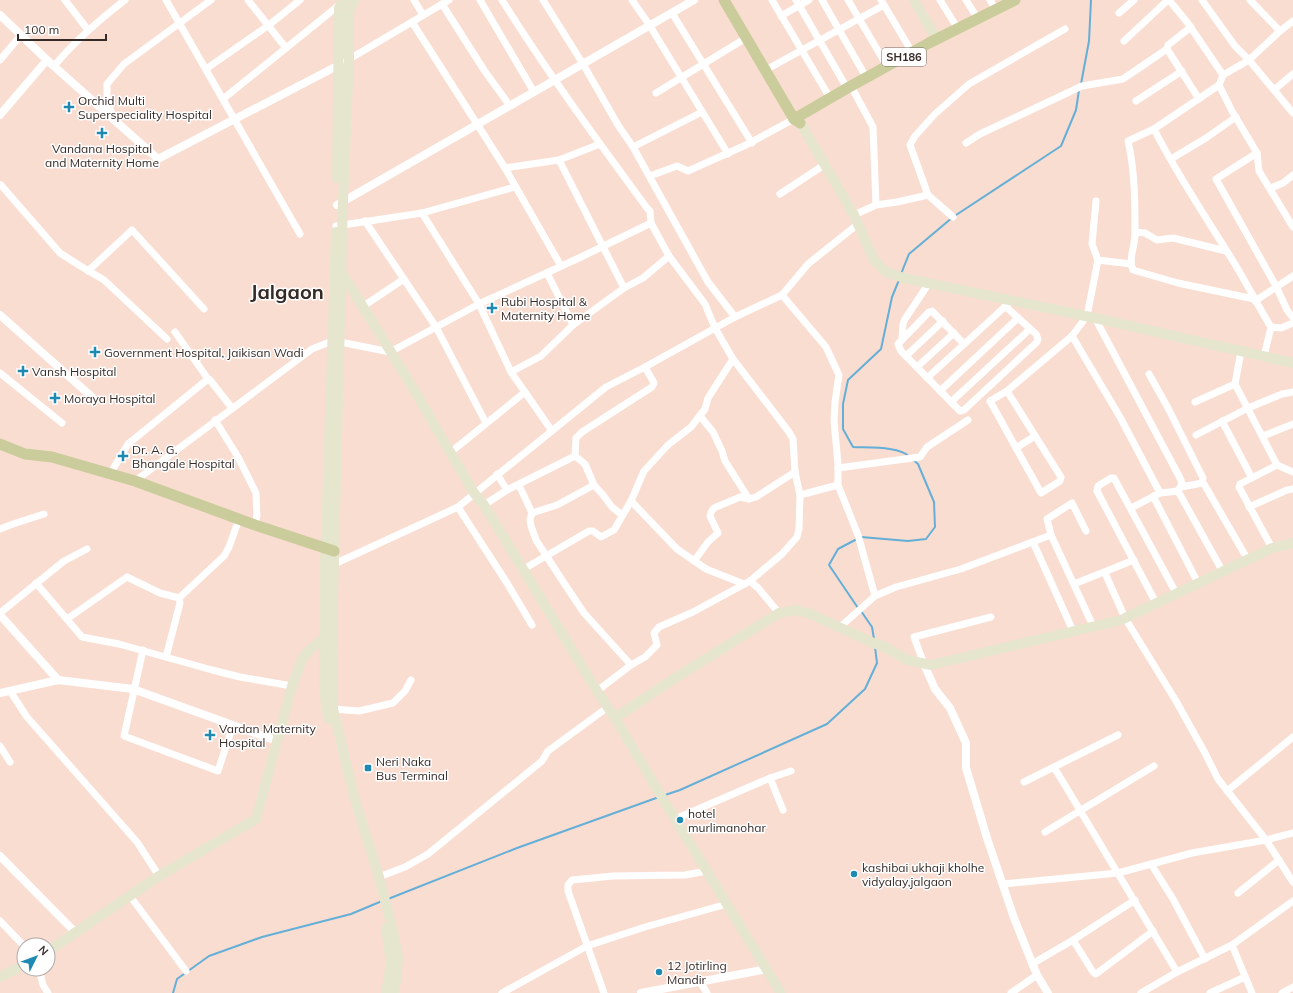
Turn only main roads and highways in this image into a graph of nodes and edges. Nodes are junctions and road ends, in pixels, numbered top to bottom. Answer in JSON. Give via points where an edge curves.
{"nodes":[{"id":1,"x":354,"y":0,"type":"edge"},
{"id":2,"x":724,"y":0,"type":"edge"},
{"id":3,"x":732,"y":0,"type":"edge"},
{"id":4,"x":914,"y":0,"type":"edge"},
{"id":5,"x":1015,"y":0,"type":"edge"},
{"id":6,"x":341,"y":5,"type":"edge"},
{"id":7,"x":993,"y":5,"type":"edge"},
{"id":8,"x":937,"y":40,"type":"junction"},
{"id":9,"x":798,"y":119,"type":"junction"},
{"id":10,"x":340,"y":203,"type":"junction"},
{"id":11,"x":339,"y":225,"type":"junction"},
{"id":12,"x":334,"y":261,"type":"junction"},
{"id":13,"x":342,"y":272,"type":"junction"},
{"id":14,"x":336,"y":342,"type":"junction"},
{"id":15,"x":1293,"y":363,"type":"edge"},
{"id":16,"x":0,"y":444,"type":"edge"},
{"id":17,"x":1293,"y":543,"type":"edge"},
{"id":18,"x":330,"y":550,"type":"junction"},
{"id":19,"x":328,"y":638,"type":"junction"},
{"id":20,"x":615,"y":718,"type":"junction"},
{"id":21,"x":342,"y":761,"type":"junction"},
{"id":22,"x":358,"y":819,"type":"junction"},
{"id":23,"x":382,"y":898,"type":"junction"},
{"id":24,"x":386,"y":914,"type":"junction"},
{"id":25,"x":56,"y":946,"type":"edge"},
{"id":26,"x":16,"y":969,"type":"edge"},
{"id":27,"x":0,"y":977,"type":"edge"},
{"id":28,"x":386,"y":993,"type":"edge"},
{"id":29,"x":394,"y":993,"type":"edge"},
{"id":30,"x":782,"y":993,"type":"edge"}],
"edges":[{"from":1,"to":6,"type":"main road"},
{"from":2,"to":9,"type":"main road"},
{"from":3,"to":9,"type":"main road"},
{"from":4,"to":8,"type":"main road"},
{"from":5,"to":7,"type":"main road","number":"SH186"},
{"from":6,"to":10,"type":"main road"},
{"from":6,"to":10,"type":"main road","via":[[349,59]]},
{"from":7,"to":8,"type":"main road","number":"SH186","via":[[978,19]]},
{"from":8,"to":9,"type":"main road","number":"SH186","via":[[866,77]]},
{"from":9,"to":15,"type":"main road","via":[[856,220],[874,260],[886,272],[1008,304],[1091,317]]},
{"from":10,"to":11,"type":"main road"},
{"from":11,"to":12,"type":"main road"},
{"from":11,"to":13,"type":"main road"},
{"from":12,"to":13,"type":"main road"},
{"from":12,"to":14,"type":"main road"},
{"from":13,"to":14,"type":"main road"},
{"from":13,"to":20,"type":"main road","via":[[474,492]]},
{"from":14,"to":18,"type":"main road"},
{"from":16,"to":18,"type":"main road","via":[[25,454],[52,457],[135,481]]},
{"from":17,"to":20,"type":"main road","via":[[1272,548],[1125,618],[930,665],[907,660],[887,648],[813,615],[797,610],[779,613]]},
{"from":18,"to":19,"type":"main road"},
{"from":19,"to":21,"type":"main road","via":[[333,709]]},
{"from":19,"to":21,"type":"main road","via":[[326,708]]},
{"from":19,"to":25,"type":"main road","via":[[312,647],[303,657],[292,686],[256,819],[158,876]]},
{"from":20,"to":30,"type":"main road"},
{"from":21,"to":22,"type":"main road"},
{"from":22,"to":23,"type":"main road"},
{"from":22,"to":23,"type":"main road","via":[[379,877]]},
{"from":23,"to":24,"type":"main road"},
{"from":24,"to":28,"type":"main road","via":[[391,963]]},
{"from":24,"to":29,"type":"main road","via":[[398,958]]},
{"from":26,"to":27,"type":"main road"}]}
